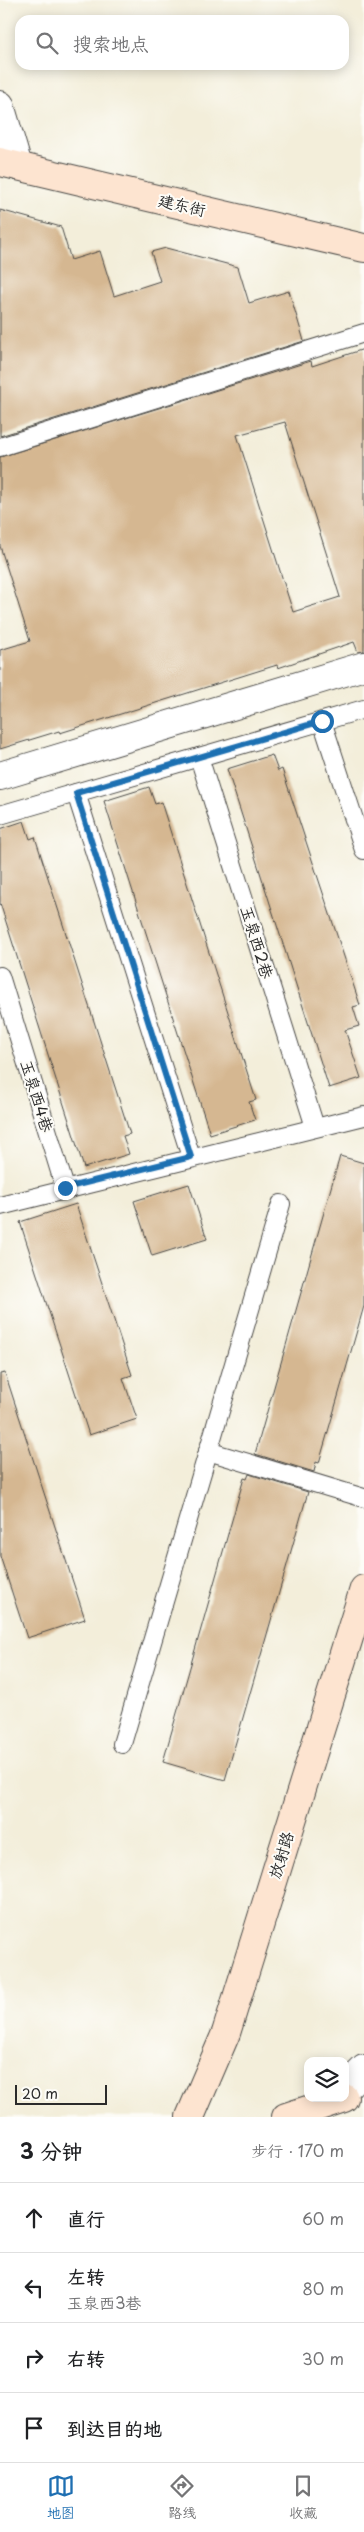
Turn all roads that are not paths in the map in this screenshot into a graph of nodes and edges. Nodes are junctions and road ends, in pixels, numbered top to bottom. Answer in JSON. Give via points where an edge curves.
{"nodes":[{"id":1,"x":0,"y":105,"type":"edge"},
{"id":2,"x":9,"y":164,"type":"edge"},
{"id":3,"x":364,"y":248,"type":"edge"},
{"id":4,"x":364,"y":333,"type":"edge"},
{"id":5,"x":0,"y":447,"type":"edge"},
{"id":6,"x":364,"y":666,"type":"edge"},
{"id":7,"x":364,"y":708,"type":"edge"},
{"id":8,"x":322,"y":721,"type":"junction"},
{"id":9,"x":199,"y":757,"type":"junction"},
{"id":10,"x":0,"y":776,"type":"edge"},
{"id":11,"x":76,"y":793,"type":"junction"},
{"id":12,"x":0,"y":815,"type":"edge"},
{"id":13,"x":364,"y":850,"type":"edge"},
{"id":14,"x":0,"y":976,"type":"edge"},
{"id":15,"x":364,"y":1116,"type":"edge"},
{"id":16,"x":315,"y":1128,"type":"junction"},
{"id":17,"x":191,"y":1157,"type":"junction"},
{"id":18,"x":65,"y":1188,"type":"junction"},
{"id":19,"x":281,"y":1204,"type":"dead end"},
{"id":20,"x":0,"y":1206,"type":"edge"},
{"id":21,"x":208,"y":1452,"type":"junction"},
{"id":22,"x":364,"y":1498,"type":"edge"},
{"id":23,"x":364,"y":1589,"type":"edge"},
{"id":24,"x":122,"y":1744,"type":"dead end"},
{"id":25,"x":364,"y":2068,"type":"edge"},
{"id":26,"x":349,"y":2086,"type":"edge"},
{"id":27,"x":364,"y":2092,"type":"edge"},
{"id":28,"x":349,"y":2095,"type":"edge"},
{"id":29,"x":326,"y":2102,"type":"edge"},
{"id":30,"x":190,"y":2117,"type":"edge"},
{"id":31,"x":286,"y":2117,"type":"edge"}],
"edges":[{"from":1,"to":2,"type":"street"},
{"from":2,"to":3,"type":"street","name":"建东街"},
{"from":4,"to":5,"type":"lane"},
{"from":6,"to":10,"type":"street"},
{"from":7,"to":8,"type":"lane"},
{"from":8,"to":9,"type":"lane"},
{"from":8,"to":13,"type":"lane"},
{"from":9,"to":11,"type":"lane"},
{"from":9,"to":16,"type":"lane","name":"玉泉西2巷"},
{"from":11,"to":12,"type":"lane"},
{"from":11,"to":17,"type":"lane"},
{"from":14,"to":18,"type":"lane","name":"玉泉西4巷"},
{"from":15,"to":16,"type":"lane"},
{"from":16,"to":17,"type":"lane"},
{"from":17,"to":18,"type":"lane"},
{"from":18,"to":20,"type":"lane"},
{"from":19,"to":21,"type":"lane"},
{"from":21,"to":22,"type":"lane"},
{"from":21,"to":24,"type":"lane"},
{"from":23,"to":30,"type":"street","name":"放射路","via":[[226,2033]]},
{"from":25,"to":26,"type":"street"},
{"from":27,"to":28,"type":"street"},
{"from":29,"to":31,"type":"street"}]}
